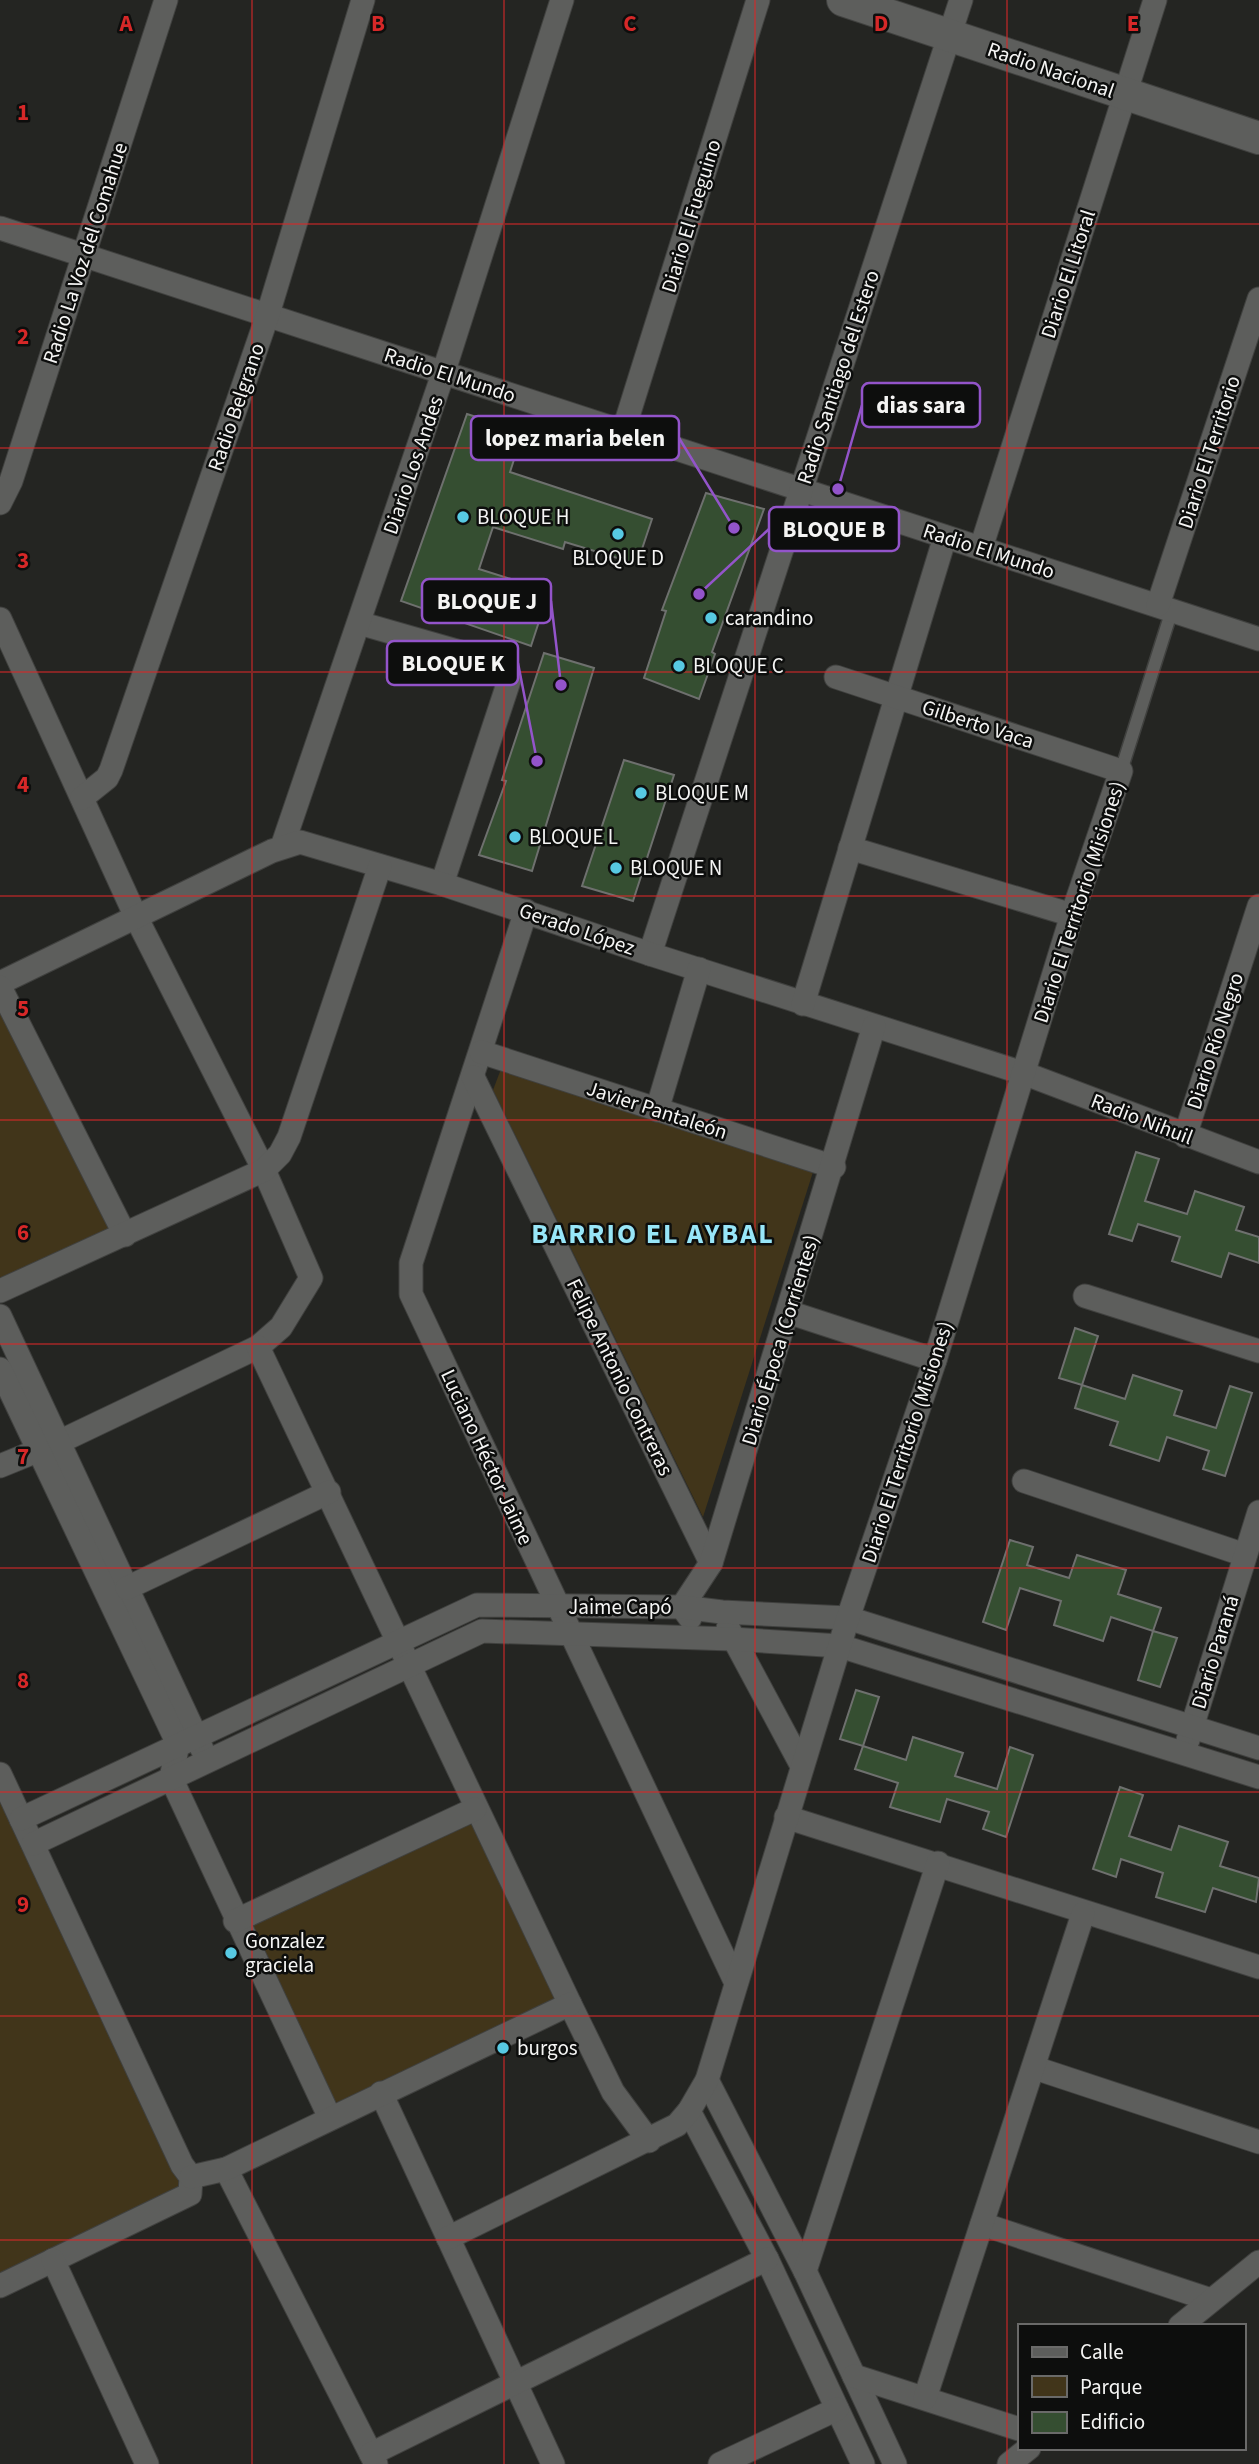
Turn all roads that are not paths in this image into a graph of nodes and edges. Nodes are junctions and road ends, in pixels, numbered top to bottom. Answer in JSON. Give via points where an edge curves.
{"nodes":[{"id":1,"x":166,"y":0,"type":"edge"},
{"id":2,"x":363,"y":0,"type":"edge"},
{"id":3,"x":562,"y":0,"type":"edge"},
{"id":4,"x":758,"y":0,"type":"edge"},
{"id":5,"x":843,"y":0,"type":"edge"},
{"id":6,"x":961,"y":0,"type":"edge"},
{"id":7,"x":1155,"y":0,"type":"edge"},
{"id":8,"x":950,"y":34,"type":"junction"},
{"id":9,"x":1124,"y":96,"type":"junction"},
{"id":10,"x":1259,"y":138,"type":"edge"},
{"id":11,"x":0,"y":228,"type":"edge"},
{"id":12,"x":85,"y":256,"type":"junction"},
{"id":13,"x":1259,"y":299,"type":"edge"},
{"id":14,"x":268,"y":314,"type":"junction"},
{"id":15,"x":443,"y":374,"type":"junction"},
{"id":16,"x":623,"y":432,"type":"junction"},
{"id":17,"x":801,"y":489,"type":"junction"},
{"id":18,"x":0,"y":503,"type":"edge"},
{"id":19,"x":945,"y":537,"type":"junction"},
{"id":20,"x":981,"y":548,"type":"junction"},
{"id":21,"x":1165,"y":608,"type":"junction"},
{"id":22,"x":0,"y":619,"type":"edge"},
{"id":23,"x":359,"y":623,"type":"junction"},
{"id":24,"x":1259,"y":639,"type":"edge"},
{"id":25,"x":836,"y":677,"type":"dead end"},
{"id":26,"x":897,"y":697,"type":"junction"},
{"id":27,"x":1121,"y":771,"type":"junction"},
{"id":28,"x":82,"y":798,"type":"junction"},
{"id":29,"x":282,"y":848,"type":"junction"},
{"id":30,"x":850,"y":848,"type":"junction"},
{"id":31,"x":380,"y":866,"type":"junction"},
{"id":32,"x":442,"y":884,"type":"junction"},
{"id":33,"x":1259,"y":906,"type":"edge"},
{"id":34,"x":526,"y":911,"type":"junction"},
{"id":35,"x":1072,"y":915,"type":"junction"},
{"id":36,"x":136,"y":917,"type":"junction"},
{"id":37,"x":650,"y":954,"type":"junction"},
{"id":38,"x":699,"y":970,"type":"junction"},
{"id":39,"x":0,"y":985,"type":"edge"},
{"id":40,"x":803,"y":1004,"type":"junction"},
{"id":41,"x":874,"y":1026,"type":"junction"},
{"id":42,"x":481,"y":1052,"type":"junction"},
{"id":43,"x":1026,"y":1074,"type":"junction"},
{"id":44,"x":473,"y":1077,"type":"junction"},
{"id":45,"x":657,"y":1110,"type":"junction"},
{"id":46,"x":1185,"y":1136,"type":"junction"},
{"id":47,"x":1259,"y":1162,"type":"edge"},
{"id":48,"x":834,"y":1167,"type":"junction"},
{"id":49,"x":264,"y":1170,"type":"junction"},
{"id":50,"x":125,"y":1236,"type":"junction"},
{"id":51,"x":0,"y":1291,"type":"edge"},
{"id":52,"x":1085,"y":1296,"type":"dead end"},
{"id":53,"x":788,"y":1312,"type":"junction"},
{"id":54,"x":0,"y":1316,"type":"edge"},
{"id":55,"x":258,"y":1347,"type":"junction"},
{"id":56,"x":1259,"y":1352,"type":"edge"},
{"id":57,"x":935,"y":1360,"type":"junction"},
{"id":58,"x":0,"y":1369,"type":"edge"},
{"id":59,"x":48,"y":1446,"type":"junction"},
{"id":60,"x":0,"y":1466,"type":"edge"},
{"id":61,"x":1024,"y":1481,"type":"dead end"},
{"id":62,"x":329,"y":1492,"type":"junction"},
{"id":63,"x":1259,"y":1512,"type":"edge"},
{"id":64,"x":1245,"y":1555,"type":"junction"},
{"id":65,"x":711,"y":1563,"type":"junction"},
{"id":66,"x":127,"y":1588,"type":"junction"},
{"id":67,"x":558,"y":1606,"type":"junction"},
{"id":68,"x":682,"y":1607,"type":"junction"},
{"id":69,"x":722,"y":1612,"type":"junction"},
{"id":70,"x":848,"y":1618,"type":"junction"},
{"id":71,"x":571,"y":1635,"type":"junction"},
{"id":72,"x":732,"y":1639,"type":"junction"},
{"id":73,"x":400,"y":1640,"type":"junction"},
{"id":74,"x":707,"y":1640,"type":"junction"},
{"id":75,"x":840,"y":1646,"type":"junction"},
{"id":76,"x":409,"y":1665,"type":"junction"},
{"id":77,"x":1192,"y":1727,"type":"junction"},
{"id":78,"x":187,"y":1740,"type":"junction"},
{"id":79,"x":1259,"y":1748,"type":"edge"},
{"id":80,"x":1184,"y":1752,"type":"junction"},
{"id":81,"x":208,"y":1761,"type":"junction"},
{"id":82,"x":802,"y":1766,"type":"junction"},
{"id":83,"x":0,"y":1774,"type":"edge"},
{"id":84,"x":1259,"y":1777,"type":"edge"},
{"id":85,"x":171,"y":1779,"type":"junction"},
{"id":86,"x":475,"y":1809,"type":"junction"},
{"id":87,"x":786,"y":1817,"type":"junction"},
{"id":88,"x":21,"y":1819,"type":"junction"},
{"id":89,"x":33,"y":1844,"type":"junction"},
{"id":90,"x":938,"y":1863,"type":"junction"},
{"id":91,"x":1083,"y":1914,"type":"junction"},
{"id":92,"x":235,"y":1921,"type":"junction"},
{"id":93,"x":1259,"y":1967,"type":"edge"},
{"id":94,"x":736,"y":1983,"type":"junction"},
{"id":95,"x":570,"y":2004,"type":"junction"},
{"id":96,"x":1035,"y":2068,"type":"junction"},
{"id":97,"x":708,"y":2080,"type":"junction"},
{"id":98,"x":381,"y":2093,"type":"junction"},
{"id":99,"x":690,"y":2111,"type":"junction"},
{"id":100,"x":330,"y":2118,"type":"junction"},
{"id":101,"x":649,"y":2141,"type":"junction"},
{"id":102,"x":1259,"y":2142,"type":"edge"},
{"id":103,"x":226,"y":2169,"type":"junction"},
{"id":104,"x":191,"y":2178,"type":"junction"},
{"id":105,"x":982,"y":2224,"type":"junction"},
{"id":106,"x":448,"y":2238,"type":"junction"},
{"id":107,"x":767,"y":2259,"type":"junction"},
{"id":108,"x":53,"y":2260,"type":"junction"},
{"id":109,"x":1259,"y":2262,"type":"edge"},
{"id":110,"x":806,"y":2271,"type":"junction"},
{"id":111,"x":0,"y":2286,"type":"edge"},
{"id":112,"x":1210,"y":2300,"type":"junction"},
{"id":113,"x":1182,"y":2324,"type":"edge"},
{"id":114,"x":854,"y":2376,"type":"junction"},
{"id":115,"x":514,"y":2382,"type":"junction"},
{"id":116,"x":925,"y":2398,"type":"junction"},
{"id":117,"x":837,"y":2409,"type":"junction"},
{"id":118,"x":1018,"y":2429,"type":"edge"},
{"id":119,"x":1026,"y":2450,"type":"edge"},
{"id":120,"x":373,"y":2459,"type":"edge"},
{"id":121,"x":147,"y":2464,"type":"edge"},
{"id":122,"x":553,"y":2464,"type":"edge"},
{"id":123,"x":720,"y":2464,"type":"edge"},
{"id":124,"x":863,"y":2464,"type":"edge"},
{"id":125,"x":895,"y":2464,"type":"edge"},
{"id":126,"x":1009,"y":2464,"type":"edge"}],
"edges":[{"from":1,"to":12,"type":"street","name":"Radio La Voz del Comahue"},
{"from":2,"to":14,"type":"street","name":"Radio Belgrano"},
{"from":3,"to":15,"type":"street","name":"Diario Los Andes"},
{"from":4,"to":16,"type":"street","name":"Diario El Fueguino"},
{"from":5,"to":8,"type":"street","name":"Radio Nacional"},
{"from":6,"to":8,"type":"street","name":"Radio Santiago del Estero"},
{"from":7,"to":9,"type":"street","name":"Diario El Litoral"},
{"from":8,"to":9,"type":"street","name":"Radio Nacional"},
{"from":8,"to":17,"type":"street","name":"Radio Santiago del Estero"},
{"from":9,"to":10,"type":"street","name":"Radio Nacional"},
{"from":9,"to":20,"type":"street","name":"Diario El Litoral"},
{"from":11,"to":12,"type":"street","name":"Radio El Mundo"},
{"from":12,"to":14,"type":"street","name":"Radio El Mundo"},
{"from":12,"to":18,"type":"street","name":"Radio La Voz del Comahue"},
{"from":13,"to":21,"type":"street","name":"Diario El Territorio"},
{"from":14,"to":15,"type":"street","name":"Radio El Mundo"},
{"from":14,"to":28,"type":"street","name":"Radio Belgrano","via":[[111,770]]},
{"from":15,"to":16,"type":"street","name":"Radio El Mundo"},
{"from":15,"to":23,"type":"street","name":"Diario Los Andes"},
{"from":16,"to":17,"type":"street","name":"Radio El Mundo"},
{"from":17,"to":19,"type":"street","name":"Radio El Mundo"},
{"from":17,"to":37,"type":"street","name":"Radio Santiago del Estero"},
{"from":19,"to":20,"type":"street","name":"Radio El Mundo"},
{"from":19,"to":26,"type":"street"},
{"from":20,"to":21,"type":"street","name":"Radio El Mundo"},
{"from":21,"to":24,"type":"street","name":"Radio El Mundo"},
{"from":21,"to":27,"type":"lane"},
{"from":22,"to":28,"type":"street"},
{"from":23,"to":29,"type":"street","name":"Diario Los Andes"},
{"from":23,"to":32,"type":"street","via":[[507,669],[509,681]]},
{"from":25,"to":26,"type":"street","name":"Gilberto Vaca"},
{"from":26,"to":27,"type":"street","name":"Gilberto Vaca"},
{"from":26,"to":30,"type":"street"},
{"from":27,"to":35,"type":"street","name":"Diario El Territorio (Misiones)"},
{"from":28,"to":36,"type":"street"},
{"from":29,"to":31,"type":"street","name":"Gerado López","via":[[300,842]]},
{"from":29,"to":36,"type":"street","name":"Gerado López"},
{"from":30,"to":35,"type":"street"},
{"from":30,"to":40,"type":"street"},
{"from":31,"to":32,"type":"street","name":"Gerado López"},
{"from":31,"to":49,"type":"street","via":[[289,1137]]},
{"from":32,"to":34,"type":"street","name":"Gerado López"},
{"from":33,"to":46,"type":"street","name":"Diario Río Negro"},
{"from":34,"to":37,"type":"street","name":"Gerado López"},
{"from":34,"to":42,"type":"street","name":"Luciano Héctor Jaime"},
{"from":35,"to":43,"type":"street","name":"Diario El Territorio (Misiones)"},
{"from":36,"to":39,"type":"street","name":"Gerado López"},
{"from":36,"to":49,"type":"street"},
{"from":37,"to":38,"type":"street","name":"Gerado López"},
{"from":38,"to":40,"type":"street","name":"Gerado López"},
{"from":38,"to":45,"type":"street"},
{"from":39,"to":50,"type":"street"},
{"from":40,"to":41,"type":"street","name":"Gerado López"},
{"from":41,"to":43,"type":"street","name":"Gerado López"},
{"from":41,"to":48,"type":"street","name":"Diario Época (Corrientes)"},
{"from":42,"to":44,"type":"street","name":"Luciano Héctor Jaime"},
{"from":42,"to":45,"type":"street","name":"Javier Pantaleón"},
{"from":43,"to":46,"type":"street","name":"Radio Nihuil"},
{"from":43,"to":57,"type":"street","name":"Diario El Territorio (Misiones)"},
{"from":44,"to":65,"type":"street","name":"Felipe Antonio Contreras"},
{"from":44,"to":67,"type":"street","name":"Luciano Héctor Jaime","via":[[411,1263],[411,1294]]},
{"from":45,"to":48,"type":"street","name":"Javier Pantaleón"},
{"from":46,"to":47,"type":"street","name":"Radio Nihuil"},
{"from":48,"to":53,"type":"street","name":"Diario Época (Corrientes)"},
{"from":49,"to":50,"type":"street"},
{"from":49,"to":55,"type":"street","via":[[311,1278],[281,1327]]},
{"from":50,"to":51,"type":"street"},
{"from":52,"to":56,"type":"street"},
{"from":53,"to":57,"type":"street"},
{"from":53,"to":65,"type":"street","name":"Diario Época (Corrientes)"},
{"from":54,"to":59,"type":"street"},
{"from":55,"to":59,"type":"street"},
{"from":55,"to":62,"type":"street"},
{"from":57,"to":70,"type":"street","name":"Diario El Territorio (Misiones)"},
{"from":58,"to":59,"type":"street"},
{"from":59,"to":60,"type":"street"},
{"from":59,"to":66,"type":"street"},
{"from":59,"to":78,"type":"street"},
{"from":61,"to":64,"type":"street"},
{"from":62,"to":66,"type":"street"},
{"from":62,"to":73,"type":"street"},
{"from":63,"to":64,"type":"street","name":"Diario Paraná"},
{"from":64,"to":77,"type":"street","name":"Diario Paraná"},
{"from":65,"to":68,"type":"street","name":"Diario Época (Corrientes)"},
{"from":66,"to":78,"type":"street"},
{"from":67,"to":68,"type":"street","name":"Jaime Capó"},
{"from":67,"to":71,"type":"street","name":"Luciano Héctor Jaime"},
{"from":67,"to":73,"type":"street","name":"Jaime Capó","via":[[477,1605]]},
{"from":68,"to":69,"type":"street","name":"Jaime Capó"},
{"from":68,"to":74,"type":"street"},
{"from":69,"to":70,"type":"street","name":"Jaime Capó"},
{"from":69,"to":72,"type":"street"},
{"from":70,"to":75,"type":"street","name":"Diario El Territorio (Misiones)"},
{"from":70,"to":77,"type":"street","name":"Jaime Capó"},
{"from":71,"to":74,"type":"street","name":"Jaime Capó"},
{"from":71,"to":76,"type":"street","name":"Jaime Capó","via":[[482,1631]]},
{"from":71,"to":94,"type":"street","name":"Luciano Héctor Jaime"},
{"from":72,"to":74,"type":"street","name":"Jaime Capó"},
{"from":72,"to":75,"type":"street","name":"Jaime Capó"},
{"from":72,"to":82,"type":"street"},
{"from":73,"to":76,"type":"street"},
{"from":73,"to":78,"type":"street","name":"Jaime Capó"},
{"from":75,"to":80,"type":"street","name":"Jaime Capó"},
{"from":75,"to":82,"type":"street","name":"Diario El Territorio (Misiones)"},
{"from":76,"to":81,"type":"street","name":"Jaime Capó"},
{"from":76,"to":86,"type":"street"},
{"from":77,"to":79,"type":"street","name":"Jaime Capó"},
{"from":77,"to":80,"type":"street","name":"Diario Paraná"},
{"from":78,"to":81,"type":"street"},
{"from":78,"to":85,"type":"street"},
{"from":78,"to":88,"type":"street","name":"Jaime Capó"},
{"from":80,"to":84,"type":"street","name":"Jaime Capó"},
{"from":81,"to":85,"type":"street","name":"Jaime Capó"},
{"from":82,"to":87,"type":"street","name":"Diario El Territorio (Misiones)"},
{"from":83,"to":88,"type":"street"},
{"from":85,"to":89,"type":"street","name":"Jaime Capó"},
{"from":85,"to":92,"type":"street"},
{"from":86,"to":92,"type":"street"},
{"from":86,"to":95,"type":"street"},
{"from":87,"to":90,"type":"street"},
{"from":87,"to":94,"type":"street","name":"Diario El Territorio (Misiones)"},
{"from":88,"to":89,"type":"street"},
{"from":89,"to":104,"type":"street"},
{"from":90,"to":91,"type":"street"},
{"from":90,"to":110,"type":"street"},
{"from":91,"to":93,"type":"street"},
{"from":91,"to":96,"type":"street"},
{"from":92,"to":100,"type":"street"},
{"from":94,"to":97,"type":"street","name":"Diario El Territorio (Misiones)"},
{"from":95,"to":98,"type":"street"},
{"from":95,"to":101,"type":"street","via":[[613,2092]]},
{"from":96,"to":102,"type":"street"},
{"from":96,"to":105,"type":"street"},
{"from":97,"to":99,"type":"street","name":"Diario El Territorio (Misiones)"},
{"from":97,"to":110,"type":"street"},
{"from":98,"to":100,"type":"street"},
{"from":98,"to":106,"type":"street"},
{"from":99,"to":101,"type":"street","via":[[677,2125]]},
{"from":99,"to":107,"type":"street"},
{"from":100,"to":103,"type":"street"},
{"from":101,"to":106,"type":"street"},
{"from":103,"to":104,"type":"street"},
{"from":103,"to":120,"type":"street"},
{"from":104,"to":108,"type":"street","via":[[190,2194]]},
{"from":105,"to":112,"type":"street"},
{"from":105,"to":116,"type":"street"},
{"from":106,"to":115,"type":"street"},
{"from":107,"to":115,"type":"street"},
{"from":107,"to":117,"type":"street"},
{"from":108,"to":111,"type":"street"},
{"from":108,"to":121,"type":"street"},
{"from":109,"to":112,"type":"street"},
{"from":110,"to":114,"type":"street"},
{"from":112,"to":113,"type":"street"},
{"from":114,"to":116,"type":"street"},
{"from":114,"to":125,"type":"street"},
{"from":115,"to":120,"type":"street"},
{"from":115,"to":122,"type":"street"},
{"from":116,"to":118,"type":"street"},
{"from":117,"to":123,"type":"street"},
{"from":117,"to":124,"type":"street"},
{"from":119,"to":126,"type":"street"}]}
